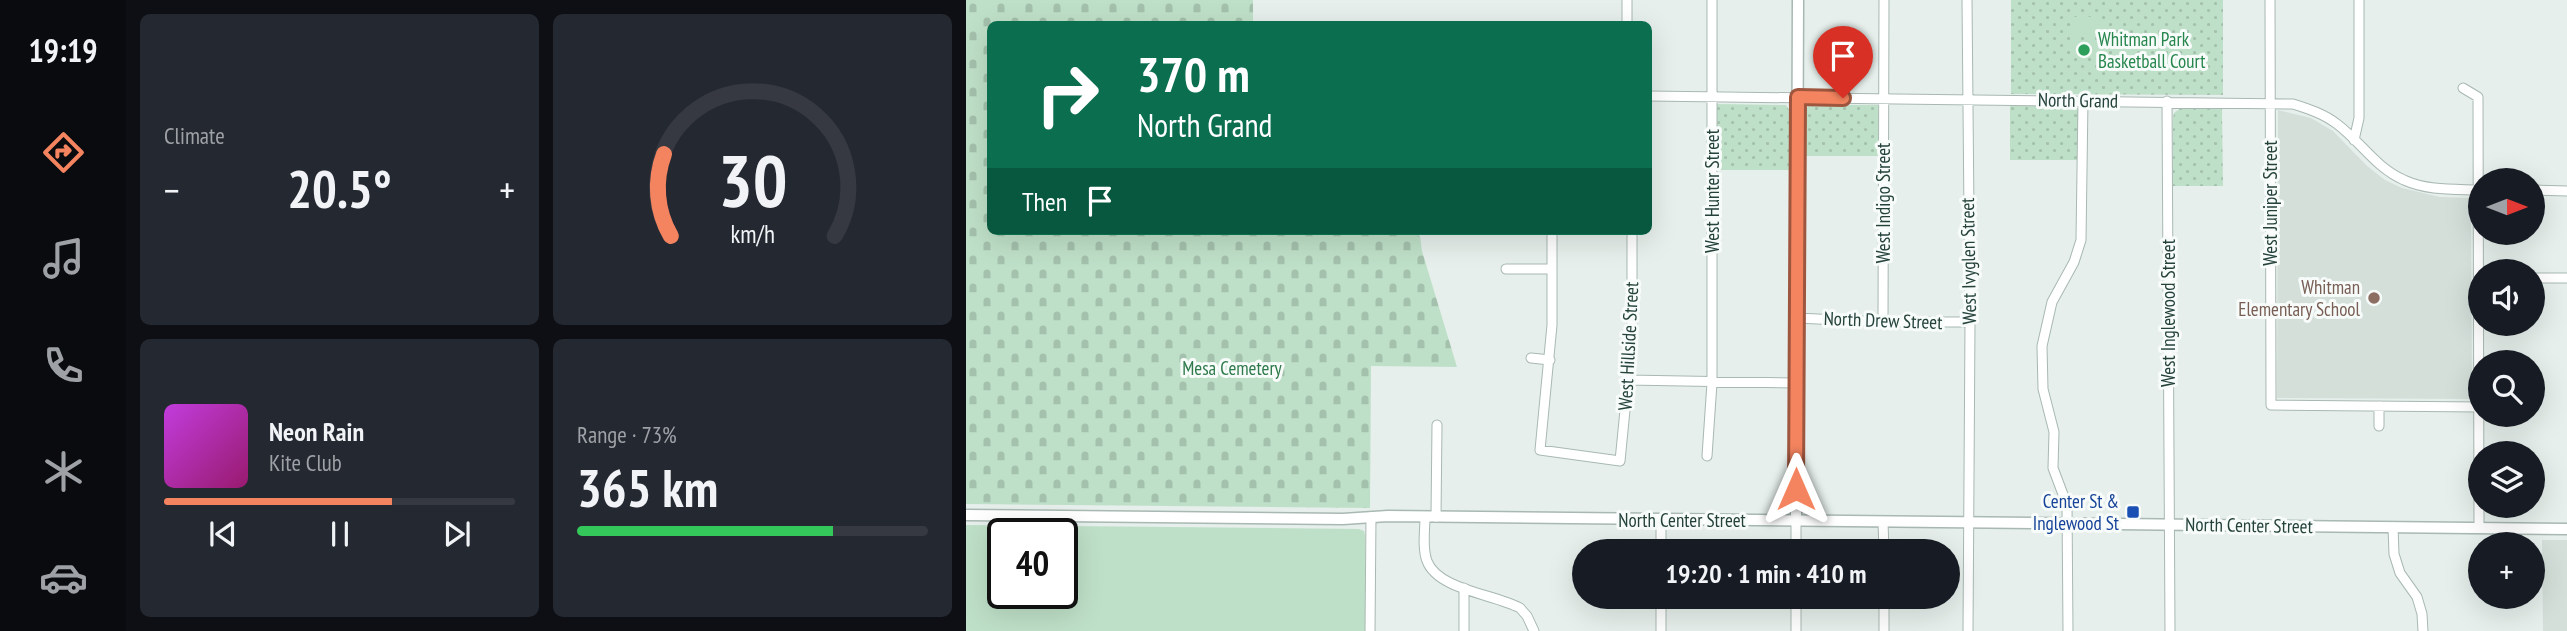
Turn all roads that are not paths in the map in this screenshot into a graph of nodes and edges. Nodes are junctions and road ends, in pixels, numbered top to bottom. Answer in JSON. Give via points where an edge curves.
{"nodes":[{"id":1,"x":1627,"y":0,"type":"edge"},
{"id":2,"x":1712,"y":0,"type":"edge"},
{"id":3,"x":1798,"y":0,"type":"edge"},
{"id":4,"x":1884,"y":0,"type":"edge"},
{"id":5,"x":1966,"y":0,"type":"edge"},
{"id":6,"x":2270,"y":0,"type":"edge"},
{"id":7,"x":2359,"y":0,"type":"edge"},
{"id":8,"x":1627,"y":21,"type":"edge"},
{"id":9,"x":2463,"y":88,"type":"dead end"},
{"id":10,"x":1652,"y":96,"type":"edge"},
{"id":11,"x":1711,"y":97,"type":"junction"},
{"id":12,"x":1798,"y":97,"type":"junction"},
{"id":13,"x":1883,"y":98,"type":"junction"},
{"id":14,"x":1966,"y":99,"type":"junction"},
{"id":15,"x":2083,"y":100,"type":"junction"},
{"id":16,"x":2167,"y":101,"type":"junction"},
{"id":17,"x":2270,"y":102,"type":"junction"},
{"id":18,"x":2354,"y":140,"type":"junction"},
{"id":19,"x":2479,"y":168,"type":"edge"},
{"id":20,"x":2468,"y":190,"type":"edge"},
{"id":21,"x":2545,"y":190,"type":"edge"},
{"id":22,"x":2567,"y":191,"type":"edge"},
{"id":23,"x":1552,"y":235,"type":"edge"},
{"id":24,"x":1632,"y":235,"type":"edge"},
{"id":25,"x":1506,"y":268,"type":"dead end"},
{"id":26,"x":1552,"y":269,"type":"junction"},
{"id":27,"x":2545,"y":278,"type":"edge"},
{"id":28,"x":2567,"y":278,"type":"edge"},
{"id":29,"x":1796,"y":317,"type":"junction"},
{"id":30,"x":1883,"y":321,"type":"junction"},
{"id":31,"x":1970,"y":322,"type":"junction"},
{"id":32,"x":1531,"y":358,"type":"dead end"},
{"id":33,"x":1549,"y":360,"type":"junction"},
{"id":34,"x":1628,"y":380,"type":"junction"},
{"id":35,"x":1712,"y":383,"type":"junction"},
{"id":36,"x":1796,"y":383,"type":"junction"},
{"id":37,"x":2379,"y":406,"type":"junction"},
{"id":38,"x":2468,"y":407,"type":"edge"},
{"id":39,"x":1437,"y":425,"type":"dead end"},
{"id":40,"x":2379,"y":426,"type":"dead end"},
{"id":41,"x":2479,"y":427,"type":"edge"},
{"id":42,"x":1707,"y":456,"type":"dead end"},
{"id":43,"x":966,"y":515,"type":"edge"},
{"id":44,"x":1371,"y":517,"type":"junction"},
{"id":45,"x":1431,"y":517,"type":"junction"},
{"id":46,"x":1661,"y":520,"type":"junction"},
{"id":47,"x":1796,"y":520,"type":"junction"},
{"id":48,"x":1884,"y":522,"type":"junction"},
{"id":49,"x":1968,"y":522,"type":"junction"},
{"id":50,"x":2068,"y":524,"type":"junction"},
{"id":51,"x":2170,"y":524,"type":"junction"},
{"id":52,"x":2393,"y":527,"type":"junction"},
{"id":53,"x":2479,"y":528,"type":"junction"},
{"id":54,"x":2567,"y":529,"type":"edge"},
{"id":55,"x":1661,"y":539,"type":"edge"},
{"id":56,"x":1796,"y":539,"type":"edge"},
{"id":57,"x":1884,"y":539,"type":"edge"},
{"id":58,"x":1464,"y":588,"type":"junction"},
{"id":59,"x":1661,"y":609,"type":"edge"},
{"id":60,"x":1796,"y":609,"type":"edge"},
{"id":61,"x":1884,"y":609,"type":"edge"},
{"id":62,"x":1370,"y":631,"type":"edge"},
{"id":63,"x":1464,"y":631,"type":"edge"},
{"id":64,"x":1534,"y":631,"type":"edge"},
{"id":65,"x":1661,"y":631,"type":"edge"},
{"id":66,"x":1796,"y":631,"type":"edge"},
{"id":67,"x":1884,"y":631,"type":"edge"},
{"id":68,"x":1968,"y":631,"type":"edge"},
{"id":69,"x":2068,"y":631,"type":"edge"},
{"id":70,"x":2170,"y":631,"type":"edge"},
{"id":71,"x":2423,"y":631,"type":"edge"}],
"edges":[{"from":1,"to":8,"type":"street"},
{"from":2,"to":11,"type":"street","name":"West Hunter Street"},
{"from":3,"to":12,"type":"street"},
{"from":4,"to":13,"type":"street","name":"West Indigo Street"},
{"from":5,"to":14,"type":"street","name":"West Ivyglen Street"},
{"from":6,"to":17,"type":"street","name":"West Juniper Street"},
{"from":7,"to":18,"type":"street","via":[[2359,118]]},
{"from":9,"to":19,"type":"street","via":[[2478,97]]},
{"from":10,"to":11,"type":"street","name":"North Grand"},
{"from":11,"to":12,"type":"street","name":"North Grand"},
{"from":11,"to":35,"type":"street","name":"West Hunter Street"},
{"from":12,"to":13,"type":"street","name":"North Grand"},
{"from":12,"to":29,"type":"street"},
{"from":13,"to":14,"type":"street","name":"North Grand"},
{"from":13,"to":30,"type":"street","name":"West Indigo Street"},
{"from":14,"to":15,"type":"street","name":"North Grand"},
{"from":14,"to":31,"type":"street","name":"West Ivyglen Street"},
{"from":15,"to":16,"type":"street","name":"North Grand"},
{"from":15,"to":50,"type":"street","via":[[2081,240],[2052,302],[2042,346],[2043,389],[2054,432],[2053,468],[2067,505]]},
{"from":16,"to":17,"type":"street","name":"North Grand"},
{"from":16,"to":51,"type":"street","name":"West Inglewood Street"},
{"from":17,"to":18,"type":"street","name":"North Grand","via":[[2317,111]]},
{"from":17,"to":37,"type":"street","name":"West Juniper Street","via":[[2271,405]]},
{"from":18,"to":20,"type":"street","name":"North Grand","via":[[2372,159],[2406,181]]},
{"from":21,"to":22,"type":"street"},
{"from":23,"to":26,"type":"street"},
{"from":24,"to":34,"type":"street","name":"West Hillside Street"},
{"from":25,"to":26,"type":"street"},
{"from":26,"to":33,"type":"street"},
{"from":27,"to":28,"type":"street"},
{"from":29,"to":30,"type":"street","name":"North Drew Street"},
{"from":29,"to":36,"type":"street"},
{"from":30,"to":31,"type":"street","name":"North Drew Street"},
{"from":31,"to":49,"type":"street","name":"West Ivyglen Street"},
{"from":32,"to":33,"type":"street"},
{"from":33,"to":34,"type":"street","name":"West Hillside Street","via":[[1540,450],[1619,461]]},
{"from":34,"to":35,"type":"street"},
{"from":35,"to":36,"type":"street"},
{"from":35,"to":42,"type":"street","name":"West Hunter Street"},
{"from":36,"to":47,"type":"street"},
{"from":37,"to":38,"type":"street"},
{"from":37,"to":40,"type":"street"},
{"from":39,"to":45,"type":"street"},
{"from":41,"to":53,"type":"street"},
{"from":43,"to":44,"type":"street","name":"North Center Street"},
{"from":44,"to":45,"type":"street","name":"North Center Street"},
{"from":44,"to":62,"type":"street"},
{"from":45,"to":46,"type":"street","name":"North Center Street"},
{"from":45,"to":58,"type":"street","via":[[1427,561],[1434,574]]},
{"from":46,"to":47,"type":"street","name":"North Center Street"},
{"from":46,"to":55,"type":"street"},
{"from":47,"to":48,"type":"street","name":"North Center Street"},
{"from":47,"to":56,"type":"street"},
{"from":48,"to":49,"type":"street","name":"North Center Street"},
{"from":48,"to":57,"type":"street"},
{"from":49,"to":50,"type":"street","name":"North Center Street"},
{"from":49,"to":68,"type":"street","name":"West Ivyglen Street"},
{"from":50,"to":51,"type":"street","name":"North Center Street"},
{"from":50,"to":69,"type":"street"},
{"from":51,"to":52,"type":"street","name":"North Center Street"},
{"from":51,"to":70,"type":"street","name":"West Inglewood Street"},
{"from":52,"to":53,"type":"street","name":"North Center Street"},
{"from":52,"to":71,"type":"street","via":[[2394,554],[2400,573],[2417,597]]},
{"from":53,"to":54,"type":"street","name":"North Center Street"},
{"from":58,"to":63,"type":"street"},
{"from":58,"to":64,"type":"street","via":[[1520,608]]},
{"from":59,"to":65,"type":"street"},
{"from":60,"to":66,"type":"street"},
{"from":61,"to":67,"type":"street"}]}
